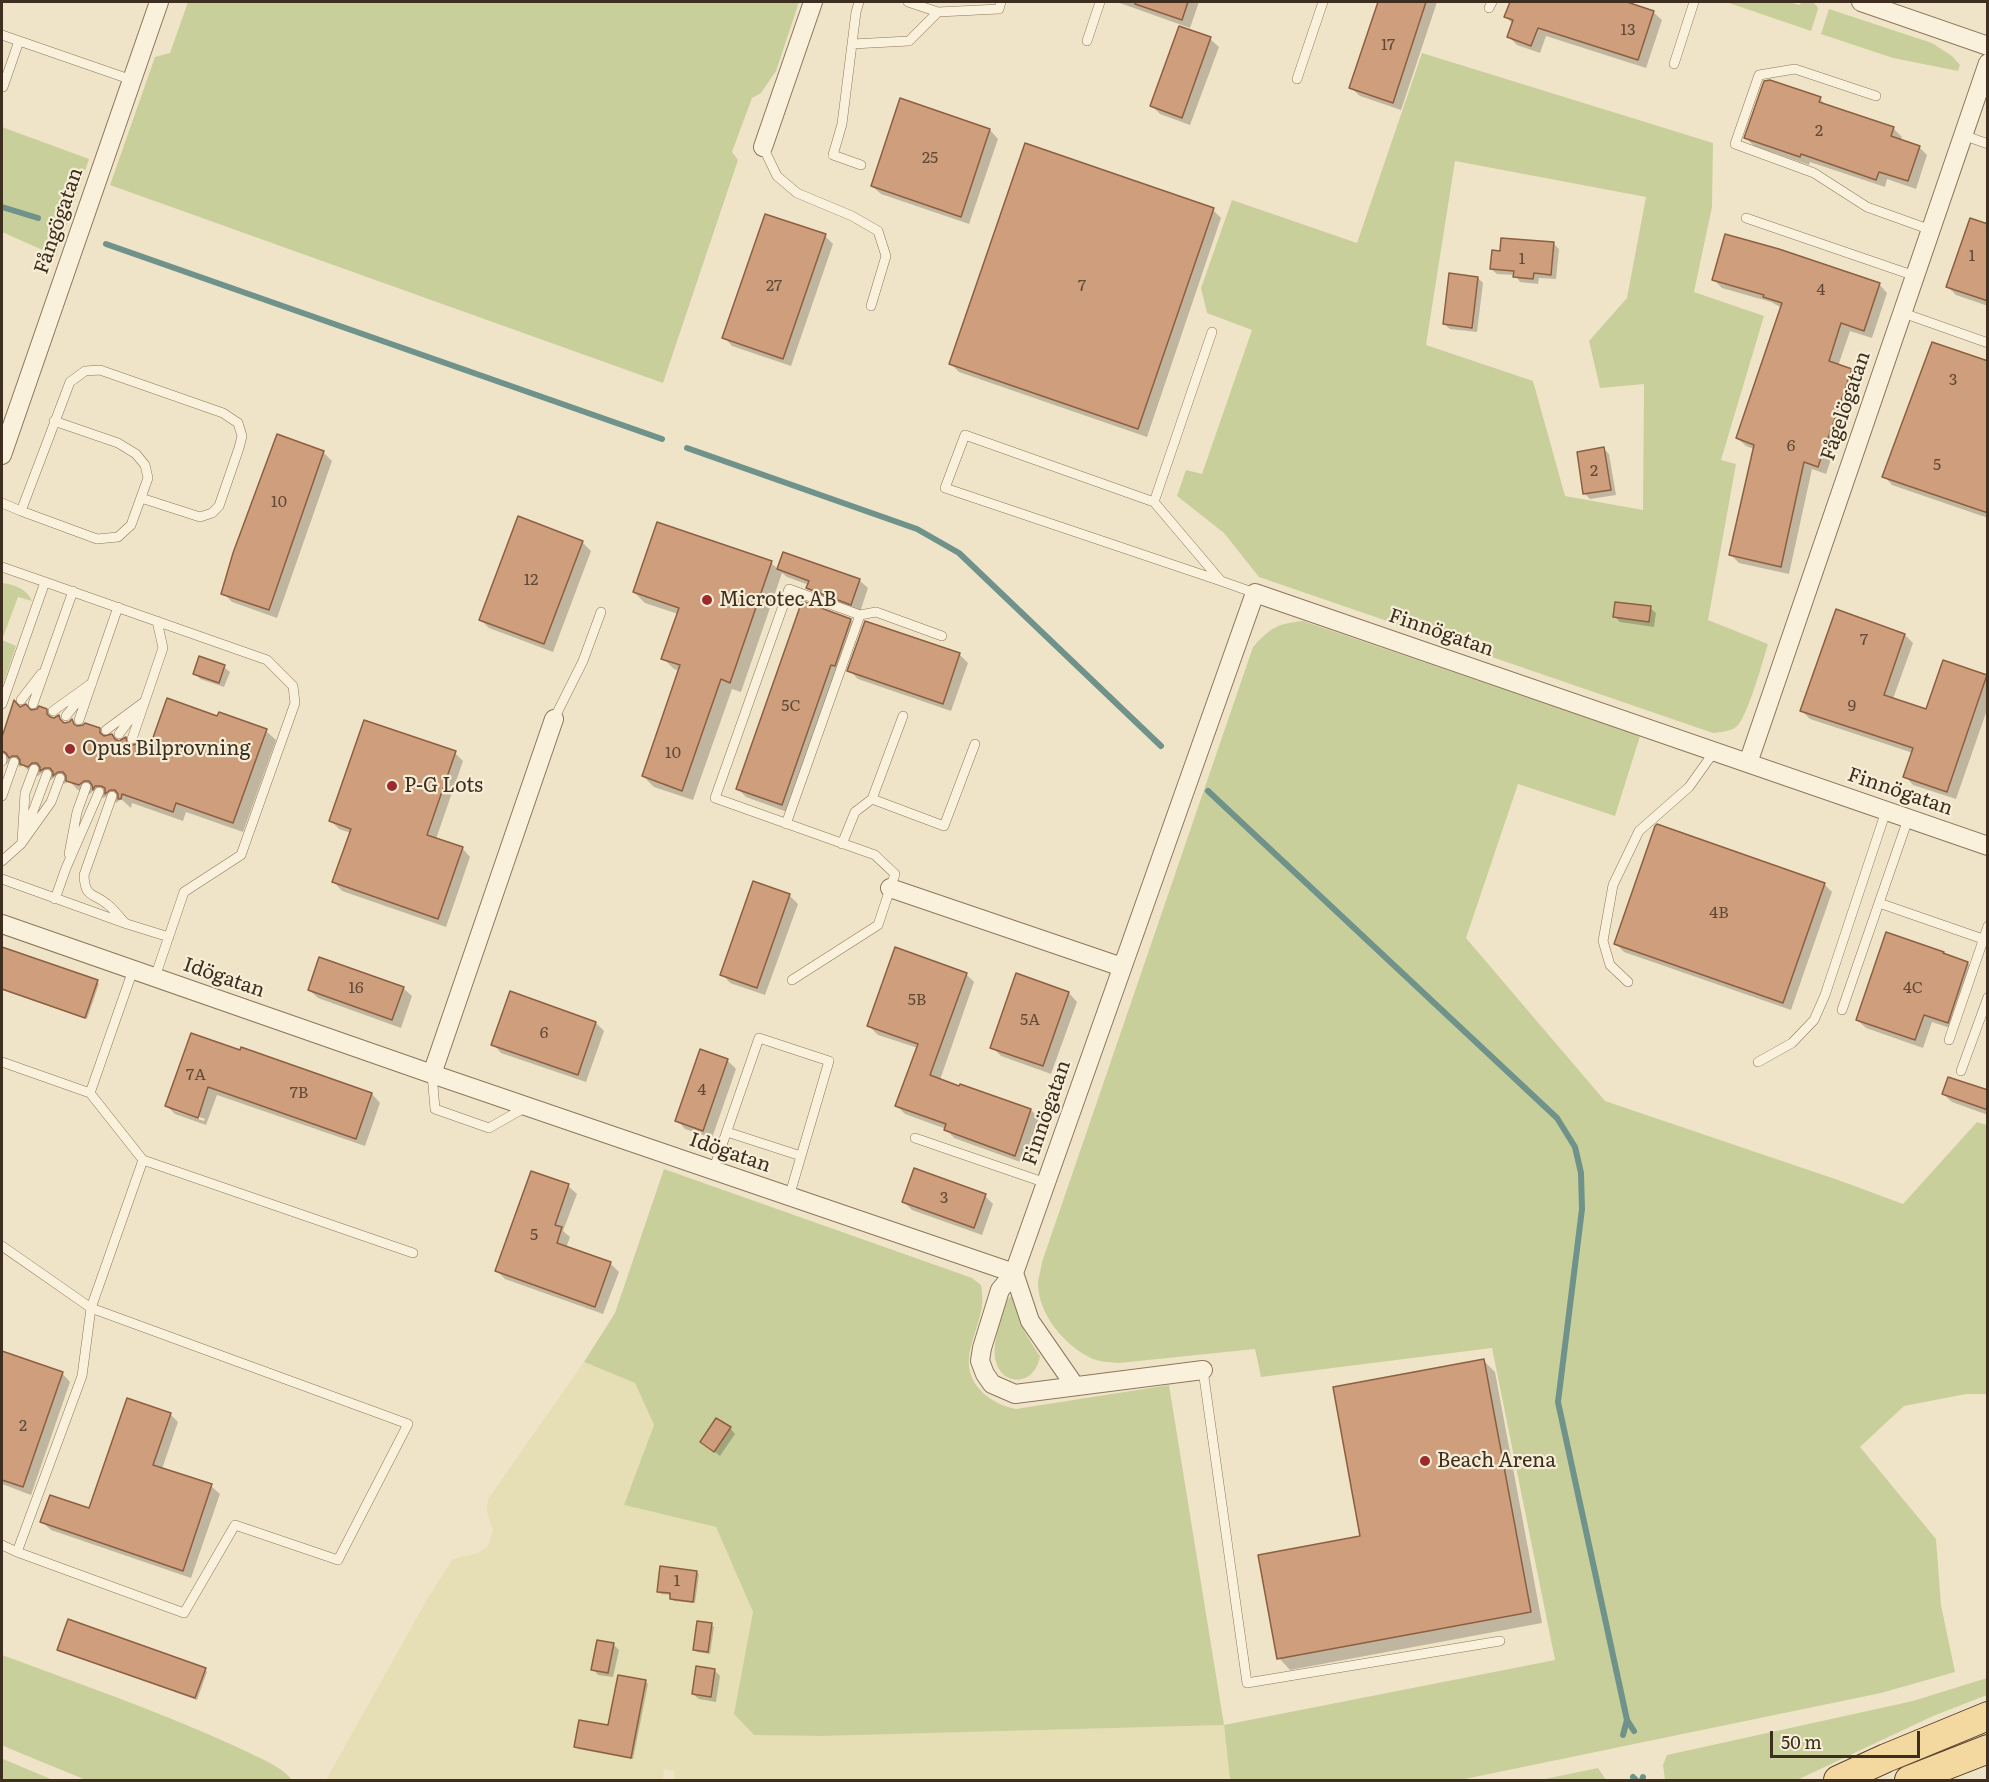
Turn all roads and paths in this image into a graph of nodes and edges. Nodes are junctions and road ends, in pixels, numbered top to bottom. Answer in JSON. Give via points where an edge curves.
{"nodes":[{"id":1,"x":159,"y":2,"type":"edge"},
{"id":2,"x":813,"y":2,"type":"edge"},
{"id":3,"x":859,"y":2,"type":"edge"},
{"id":4,"x":909,"y":2,"type":"edge"},
{"id":5,"x":1001,"y":2,"type":"edge"},
{"id":6,"x":1100,"y":2,"type":"edge"},
{"id":7,"x":1323,"y":2,"type":"edge"},
{"id":8,"x":1694,"y":2,"type":"edge"},
{"id":9,"x":1870,"y":3,"type":"edge"},
{"id":10,"x":938,"y":12,"type":"junction"},
{"id":11,"x":2,"y":35,"type":"edge"},
{"id":12,"x":19,"y":41,"type":"junction"},
{"id":13,"x":1087,"y":41,"type":"dead end"},
{"id":14,"x":852,"y":44,"type":"junction"},
{"id":15,"x":1988,"y":46,"type":"edge"},
{"id":16,"x":1988,"y":63,"type":"edge"},
{"id":17,"x":1674,"y":64,"type":"dead end"},
{"id":18,"x":1297,"y":79,"type":"dead end"},
{"id":19,"x":132,"y":80,"type":"junction"},
{"id":20,"x":3,"y":87,"type":"edge"},
{"id":21,"x":1876,"y":96,"type":"dead end"},
{"id":22,"x":1963,"y":135,"type":"junction"},
{"id":23,"x":1988,"y":144,"type":"edge"},
{"id":24,"x":763,"y":147,"type":"joint"},
{"id":25,"x":861,"y":165,"type":"dead end"},
{"id":26,"x":1746,"y":218,"type":"dead end"},
{"id":27,"x":1931,"y":230,"type":"junction"},
{"id":28,"x":1915,"y":276,"type":"junction"},
{"id":29,"x":871,"y":306,"type":"dead end"},
{"id":30,"x":1903,"y":313,"type":"junction"},
{"id":31,"x":1212,"y":332,"type":"dead end"},
{"id":32,"x":1988,"y":343,"type":"edge"},
{"id":33,"x":54,"y":421,"type":"junction"},
{"id":34,"x":2,"y":455,"type":"edge"},
{"id":35,"x":141,"y":498,"type":"junction"},
{"id":36,"x":1154,"y":502,"type":"junction"},
{"id":37,"x":2,"y":503,"type":"edge"},
{"id":38,"x":21,"y":511,"type":"junction"},
{"id":39,"x":2,"y":567,"type":"edge"},
{"id":40,"x":1221,"y":581,"type":"junction"},
{"id":41,"x":45,"y":582,"type":"junction"},
{"id":42,"x":73,"y":591,"type":"junction"},
{"id":43,"x":1255,"y":593,"type":"junction"},
{"id":44,"x":118,"y":608,"type":"junction"},
{"id":45,"x":602,"y":612,"type":"dead end"},
{"id":46,"x":860,"y":615,"type":"junction"},
{"id":47,"x":157,"y":621,"type":"junction"},
{"id":48,"x":942,"y":636,"type":"dead end"},
{"id":49,"x":46,"y":668,"type":"junction"},
{"id":50,"x":92,"y":683,"type":"junction"},
{"id":51,"x":21,"y":700,"type":"dead end"},
{"id":52,"x":144,"y":702,"type":"junction"},
{"id":53,"x":2,"y":704,"type":"edge"},
{"id":54,"x":33,"y":704,"type":"dead end"},
{"id":55,"x":53,"y":711,"type":"dead end"},
{"id":56,"x":66,"y":716,"type":"dead end"},
{"id":57,"x":903,"y":716,"type":"dead end"},
{"id":58,"x":554,"y":719,"type":"joint"},
{"id":59,"x":80,"y":720,"type":"dead end"},
{"id":60,"x":105,"y":730,"type":"dead end"},
{"id":61,"x":119,"y":734,"type":"dead end"},
{"id":62,"x":132,"y":739,"type":"dead end"},
{"id":63,"x":975,"y":744,"type":"dead end"},
{"id":64,"x":1714,"y":752,"type":"junction"},
{"id":65,"x":14,"y":762,"type":"dead end"},
{"id":66,"x":1748,"y":763,"type":"junction"},
{"id":67,"x":34,"y":769,"type":"dead end"},
{"id":68,"x":47,"y":774,"type":"dead end"},
{"id":69,"x":60,"y":778,"type":"dead end"},
{"id":70,"x":86,"y":787,"type":"dead end"},
{"id":71,"x":99,"y":792,"type":"dead end"},
{"id":72,"x":2,"y":795,"type":"edge"},
{"id":73,"x":111,"y":796,"type":"dead end"},
{"id":74,"x":873,"y":799,"type":"junction"},
{"id":75,"x":1886,"y":811,"type":"junction"},
{"id":76,"x":1908,"y":819,"type":"junction"},
{"id":77,"x":786,"y":824,"type":"junction"},
{"id":78,"x":21,"y":844,"type":"junction"},
{"id":79,"x":842,"y":844,"type":"junction"},
{"id":80,"x":1988,"y":846,"type":"edge"},
{"id":81,"x":2,"y":861,"type":"edge"},
{"id":82,"x":66,"y":868,"type":"junction"},
{"id":83,"x":2,"y":879,"type":"edge"},
{"id":84,"x":891,"y":888,"type":"junction"},
{"id":85,"x":56,"y":899,"type":"junction"},
{"id":86,"x":1879,"y":903,"type":"junction"},
{"id":87,"x":2,"y":924,"type":"edge"},
{"id":88,"x":127,"y":924,"type":"junction"},
{"id":89,"x":1988,"y":926,"type":"edge"},
{"id":90,"x":169,"y":937,"type":"junction"},
{"id":91,"x":1983,"y":939,"type":"junction"},
{"id":92,"x":1122,"y":967,"type":"junction"},
{"id":93,"x":133,"y":970,"type":"junction"},
{"id":94,"x":155,"y":977,"type":"junction"},
{"id":95,"x":792,"y":980,"type":"dead end"},
{"id":96,"x":1628,"y":982,"type":"dead end"},
{"id":97,"x":1988,"y":997,"type":"edge"},
{"id":98,"x":1842,"y":1010,"type":"dead end"},
{"id":99,"x":1949,"y":1040,"type":"dead end"},
{"id":100,"x":2,"y":1062,"type":"edge"},
{"id":101,"x":1758,"y":1062,"type":"dead end"},
{"id":102,"x":1961,"y":1071,"type":"dead end"},
{"id":103,"x":432,"y":1074,"type":"junction"},
{"id":104,"x":90,"y":1093,"type":"junction"},
{"id":105,"x":526,"y":1107,"type":"junction"},
{"id":106,"x":727,"y":1132,"type":"junction"},
{"id":107,"x":915,"y":1138,"type":"dead end"},
{"id":108,"x":801,"y":1156,"type":"junction"},
{"id":109,"x":143,"y":1160,"type":"junction"},
{"id":110,"x":713,"y":1171,"type":"junction"},
{"id":111,"x":1046,"y":1183,"type":"junction"},
{"id":112,"x":789,"y":1197,"type":"junction"},
{"id":113,"x":2,"y":1246,"type":"edge"},
{"id":114,"x":413,"y":1253,"type":"dead end"},
{"id":115,"x":1014,"y":1274,"type":"junction"},
{"id":116,"x":91,"y":1308,"type":"junction"},
{"id":117,"x":1203,"y":1370,"type":"joint"},
{"id":118,"x":1075,"y":1386,"type":"junction"},
{"id":119,"x":2,"y":1545,"type":"edge"},
{"id":120,"x":17,"y":1552,"type":"junction"},
{"id":121,"x":1500,"y":1641,"type":"dead end"},
{"id":122,"x":1988,"y":1716,"type":"edge"},
{"id":123,"x":1988,"y":1749,"type":"edge"},
{"id":124,"x":1838,"y":1780,"type":"edge"},
{"id":125,"x":1909,"y":1780,"type":"edge"}],
"edges":[{"from":1,"to":19,"type":"street","name":"Fångögatan"},
{"from":2,"to":24,"type":"street"},
{"from":3,"to":14,"type":"lane"},
{"from":4,"to":10,"type":"lane"},
{"from":5,"to":10,"type":"lane","via":[[999,9]]},
{"from":6,"to":13,"type":"lane"},
{"from":7,"to":18,"type":"lane"},
{"from":8,"to":17,"type":"lane"},
{"from":9,"to":15,"type":"street"},
{"from":10,"to":14,"type":"lane","via":[[909,40]]},
{"from":11,"to":12,"type":"lane"},
{"from":12,"to":19,"type":"lane"},
{"from":12,"to":20,"type":"lane"},
{"from":14,"to":25,"type":"lane","via":[[842,124],[832,155]]},
{"from":16,"to":22,"type":"street","name":"Fågelögatan"},
{"from":19,"to":34,"type":"street","name":"Fångögatan"},
{"from":21,"to":27,"type":"lane","via":[[1795,69],[1759,75],[1735,144],[1814,173],[1866,207]]},
{"from":22,"to":23,"type":"lane"},
{"from":22,"to":27,"type":"street","name":"Fågelögatan"},
{"from":24,"to":29,"type":"lane","via":[[777,176],[797,193],[878,231],[886,256]]},
{"from":26,"to":28,"type":"lane"},
{"from":27,"to":28,"type":"street","name":"Fågelögatan"},
{"from":28,"to":30,"type":"street","name":"Fågelögatan"},
{"from":30,"to":32,"type":"lane"},
{"from":30,"to":66,"type":"street","name":"Fågelögatan"},
{"from":31,"to":36,"type":"lane"},
{"from":33,"to":35,"type":"lane","via":[[118,443],[136,454],[146,465],[148,478]]},
{"from":33,"to":35,"type":"lane","via":[[70,382],[85,372],[100,370],[223,413],[238,423],[242,436],[239,448],[219,506],[212,513],[200,517]]},
{"from":33,"to":38,"type":"lane"},
{"from":35,"to":38,"type":"lane","via":[[131,525],[118,537],[97,539]]},
{"from":36,"to":40,"type":"lane"},
{"from":36,"to":40,"type":"lane","via":[[965,435],[945,488]]},
{"from":37,"to":38,"type":"lane"},
{"from":39,"to":41,"type":"lane"},
{"from":40,"to":43,"type":"lane"},
{"from":41,"to":42,"type":"lane"},
{"from":41,"to":53,"type":"lane"},
{"from":42,"to":44,"type":"lane"},
{"from":42,"to":49,"type":"lane"},
{"from":43,"to":64,"type":"street","name":"Finnögatan"},
{"from":43,"to":92,"type":"street","name":"Finnögatan"},
{"from":44,"to":47,"type":"lane"},
{"from":44,"to":50,"type":"lane"},
{"from":45,"to":58,"type":"lane","via":[[584,662]]},
{"from":46,"to":48,"type":"lane","via":[[876,612]]},
{"from":46,"to":77,"type":"lane"},
{"from":46,"to":77,"type":"lane","via":[[789,589],[716,798]]},
{"from":47,"to":52,"type":"lane","via":[[163,648]]},
{"from":47,"to":90,"type":"lane","via":[[267,660],[293,686],[295,703],[241,855],[184,892]]},
{"from":49,"to":51,"type":"lane"},
{"from":49,"to":54,"type":"lane"},
{"from":50,"to":55,"type":"lane"},
{"from":50,"to":56,"type":"lane"},
{"from":50,"to":59,"type":"lane"},
{"from":52,"to":60,"type":"lane"},
{"from":52,"to":61,"type":"lane"},
{"from":52,"to":62,"type":"lane"},
{"from":57,"to":74,"type":"lane"},
{"from":58,"to":103,"type":"street"},
{"from":63,"to":74,"type":"lane","via":[[944,826]]},
{"from":64,"to":66,"type":"street","name":"Finnögatan"},
{"from":64,"to":96,"type":"lane","via":[[1689,788],[1640,831],[1613,885],[1603,941],[1610,965]]},
{"from":65,"to":72,"type":"lane"},
{"from":66,"to":75,"type":"street","name":"Finnögatan"},
{"from":67,"to":78,"type":"lane","via":[[25,793]]},
{"from":68,"to":78,"type":"lane"},
{"from":69,"to":78,"type":"lane","via":[[51,802]]},
{"from":70,"to":82,"type":"lane","via":[[76,812]]},
{"from":71,"to":82,"type":"lane"},
{"from":73,"to":88,"type":"lane","via":[[84,875],[84,887]]},
{"from":74,"to":79,"type":"lane","via":[[855,812]]},
{"from":75,"to":76,"type":"street","name":"Finnögatan"},
{"from":75,"to":101,"type":"lane","via":[[1814,1020],[1792,1043]]},
{"from":76,"to":80,"type":"street","name":"Finnögatan"},
{"from":76,"to":86,"type":"lane"},
{"from":77,"to":79,"type":"lane"},
{"from":78,"to":81,"type":"lane"},
{"from":79,"to":84,"type":"lane","via":[[875,855],[896,874]]},
{"from":82,"to":85,"type":"lane"},
{"from":83,"to":85,"type":"lane"},
{"from":84,"to":92,"type":"street"},
{"from":84,"to":95,"type":"lane","via":[[878,925]]},
{"from":85,"to":88,"type":"lane"},
{"from":86,"to":91,"type":"lane"},
{"from":86,"to":98,"type":"lane"},
{"from":87,"to":93,"type":"street","name":"Idögatan"},
{"from":88,"to":90,"type":"lane"},
{"from":89,"to":91,"type":"lane"},
{"from":90,"to":94,"type":"lane"},
{"from":91,"to":99,"type":"lane"},
{"from":92,"to":111,"type":"street","name":"Finnögatan"},
{"from":93,"to":94,"type":"street","name":"Idögatan"},
{"from":93,"to":104,"type":"lane"},
{"from":94,"to":103,"type":"street","name":"Idögatan"},
{"from":97,"to":102,"type":"lane"},
{"from":100,"to":104,"type":"lane"},
{"from":103,"to":105,"type":"street","name":"Idögatan"},
{"from":103,"to":105,"type":"lane","via":[[435,1108],[489,1128]]},
{"from":104,"to":109,"type":"lane"},
{"from":105,"to":110,"type":"street","name":"Idögatan"},
{"from":106,"to":108,"type":"lane"},
{"from":106,"to":108,"type":"lane","via":[[759,1038],[829,1061]]},
{"from":106,"to":110,"type":"lane"},
{"from":107,"to":111,"type":"lane"},
{"from":108,"to":112,"type":"lane"},
{"from":109,"to":114,"type":"lane"},
{"from":109,"to":116,"type":"lane"},
{"from":110,"to":112,"type":"street","name":"Idögatan"},
{"from":111,"to":115,"type":"street","name":"Finnögatan"},
{"from":112,"to":115,"type":"street","name":"Idögatan"},
{"from":113,"to":116,"type":"lane"},
{"from":115,"to":118,"type":"street","via":[[1030,1321]]},
{"from":115,"to":118,"type":"street","name":"Finnögatan","via":[[1000,1290],[990,1319],[980,1361],[985,1374],[992,1384],[1015,1394]]},
{"from":116,"to":120,"type":"lane","via":[[82,1376]]},
{"from":116,"to":120,"type":"lane","via":[[408,1424],[338,1560],[235,1525],[184,1613]]},
{"from":117,"to":118,"type":"street","name":"Finnögatan"},
{"from":117,"to":121,"type":"lane","via":[[1246,1683]]},
{"from":119,"to":120,"type":"lane"},
{"from":122,"to":124,"type":"main road"},
{"from":123,"to":125,"type":"main road"}]}
